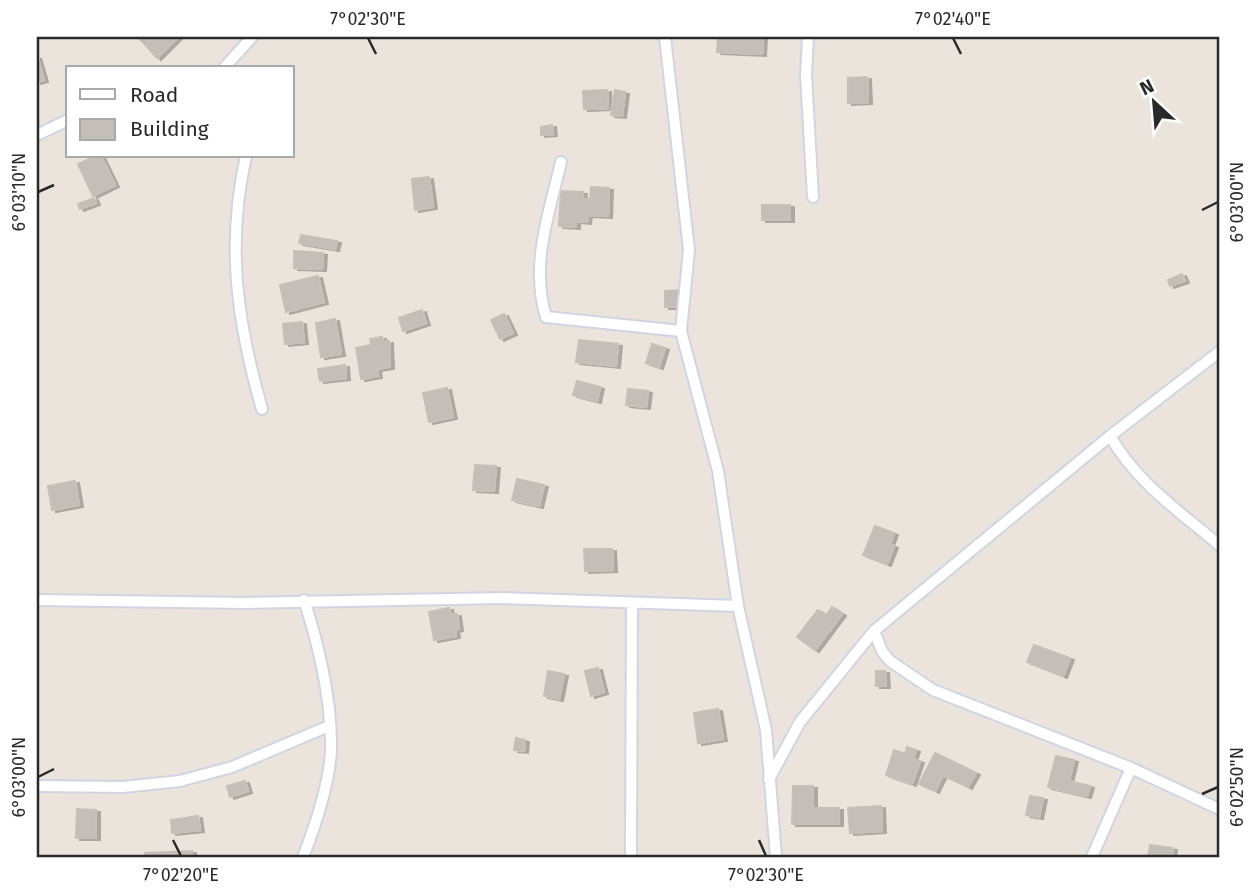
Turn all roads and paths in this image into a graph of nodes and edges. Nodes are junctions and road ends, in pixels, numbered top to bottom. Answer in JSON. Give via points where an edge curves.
{"nodes":[{"id":1,"x":252,"y":37,"type":"edge"},
{"id":2,"x":665,"y":37,"type":"edge"},
{"id":3,"x":808,"y":37,"type":"edge"},
{"id":4,"x":226,"y":66,"type":"edge"},
{"id":5,"x":66,"y":121,"type":"edge"},
{"id":6,"x":37,"y":135,"type":"edge"},
{"id":7,"x":246,"y":158,"type":"edge"},
{"id":8,"x":561,"y":162,"type":"dead end"},
{"id":9,"x":813,"y":197,"type":"dead end"},
{"id":10,"x":681,"y":331,"type":"junction"},
{"id":11,"x":1219,"y":352,"type":"edge"},
{"id":12,"x":262,"y":409,"type":"dead end"},
{"id":13,"x":1110,"y":436,"type":"junction"},
{"id":14,"x":1219,"y":545,"type":"edge"},
{"id":15,"x":37,"y":600,"type":"edge"},
{"id":16,"x":304,"y":600,"type":"junction"},
{"id":17,"x":632,"y":604,"type":"junction"},
{"id":18,"x":738,"y":606,"type":"junction"},
{"id":19,"x":874,"y":631,"type":"junction"},
{"id":20,"x":329,"y":726,"type":"junction"},
{"id":21,"x":1131,"y":768,"type":"junction"},
{"id":22,"x":769,"y":779,"type":"junction"},
{"id":23,"x":37,"y":786,"type":"edge"},
{"id":24,"x":1219,"y":809,"type":"edge"},
{"id":25,"x":303,"y":857,"type":"edge"},
{"id":26,"x":631,"y":857,"type":"edge"},
{"id":27,"x":776,"y":857,"type":"edge"},
{"id":28,"x":1092,"y":857,"type":"edge"}],
"edges":[{"from":1,"to":4,"type":"street"},
{"from":2,"to":10,"type":"street","via":[[689,250]]},
{"from":3,"to":9,"type":"street"},
{"from":5,"to":6,"type":"street"},
{"from":7,"to":12,"type":"street","via":[[236,202],[237,274],[244,345]]},
{"from":8,"to":10,"type":"street","via":[[538,260],[539,293],[546,317]]},
{"from":10,"to":18,"type":"street","via":[[718,471]]},
{"from":11,"to":13,"type":"street"},
{"from":13,"to":14,"type":"street","via":[[1124,461],[1147,486]]},
{"from":13,"to":19,"type":"street"},
{"from":15,"to":16,"type":"street"},
{"from":16,"to":17,"type":"street","via":[[503,598]]},
{"from":16,"to":20,"type":"street","via":[[318,642]]},
{"from":17,"to":18,"type":"street"},
{"from":17,"to":26,"type":"street"},
{"from":18,"to":22,"type":"street","via":[[766,730]]},
{"from":19,"to":21,"type":"street","via":[[890,660],[933,690]]},
{"from":19,"to":22,"type":"street","via":[[800,722]]},
{"from":20,"to":23,"type":"street","via":[[232,767],[180,781],[123,787]]},
{"from":20,"to":25,"type":"street","via":[[328,764]]},
{"from":21,"to":24,"type":"street"},
{"from":21,"to":28,"type":"street"},
{"from":22,"to":27,"type":"street"}]}
